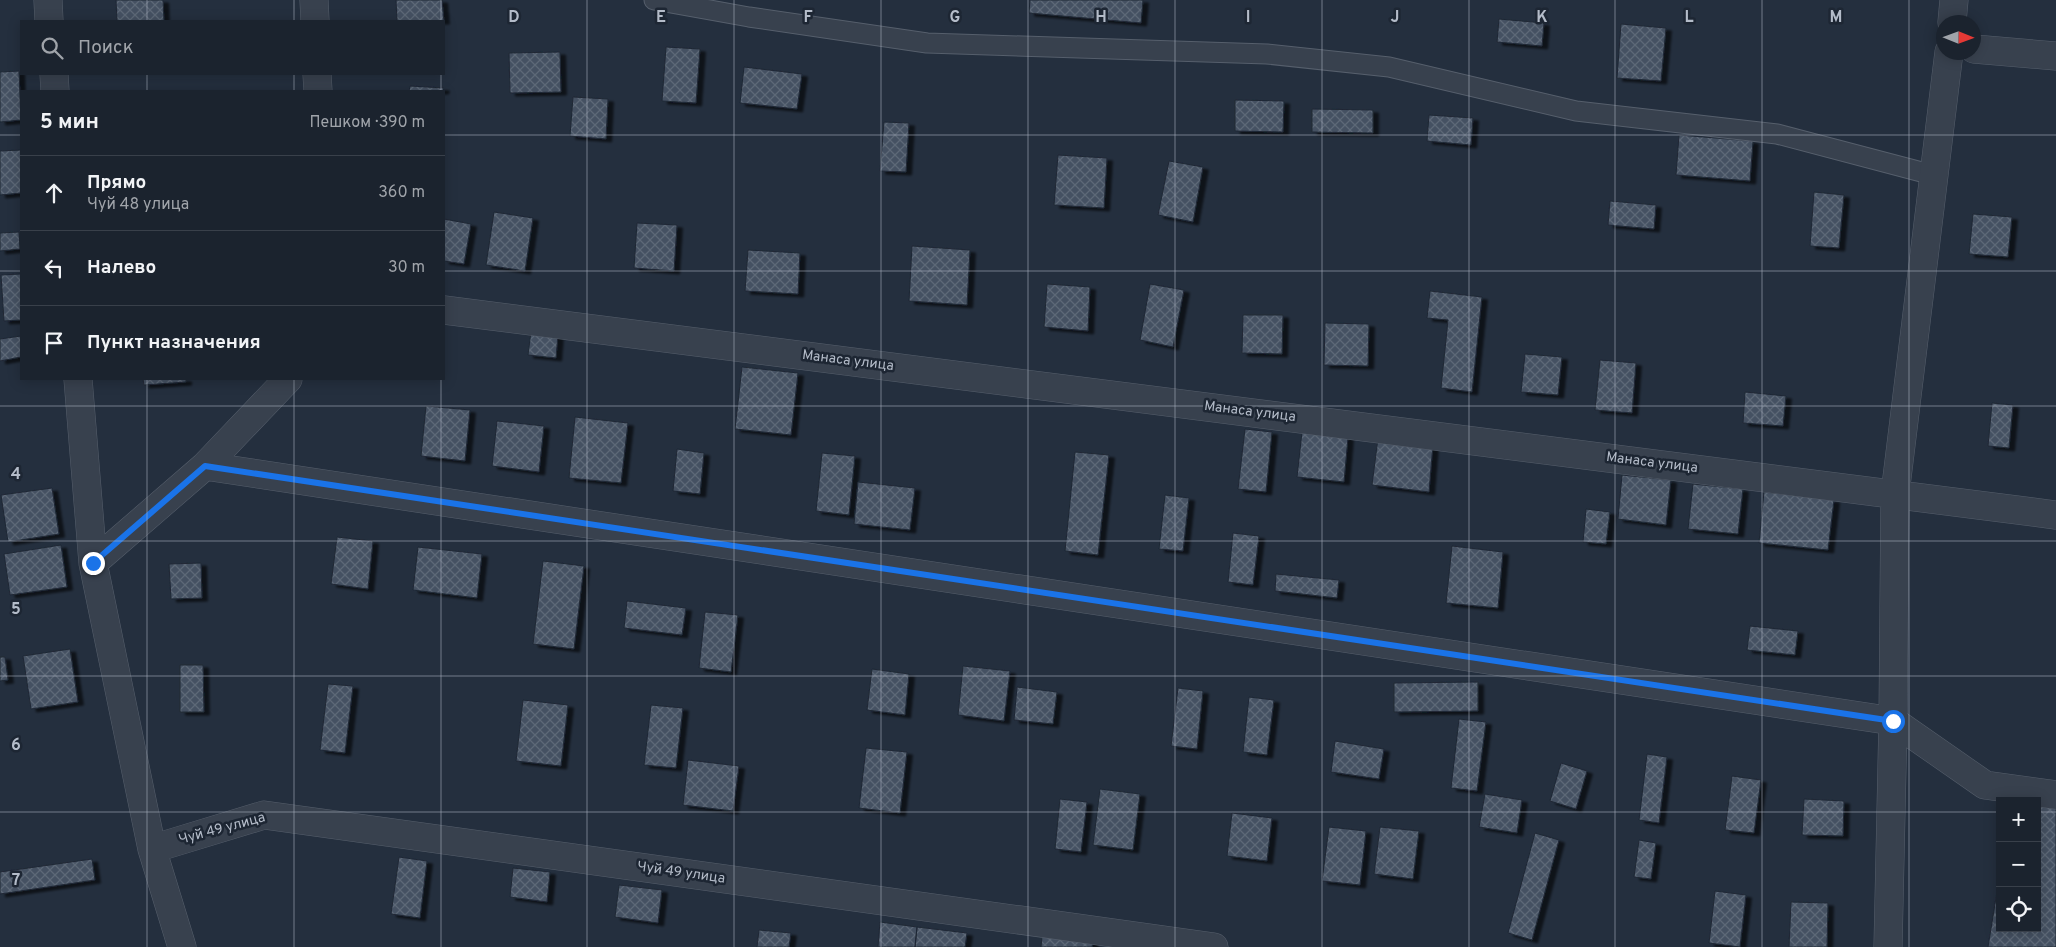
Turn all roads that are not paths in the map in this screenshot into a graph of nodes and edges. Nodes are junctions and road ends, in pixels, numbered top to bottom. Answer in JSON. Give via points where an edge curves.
{"nodes":[{"id":1,"x":48,"y":0,"type":"edge"},
{"id":2,"x":314,"y":0,"type":"edge"},
{"id":3,"x":654,"y":0,"type":"edge"},
{"id":4,"x":1954,"y":0,"type":"edge"},
{"id":5,"x":1953,"y":15,"type":"edge"},
{"id":6,"x":49,"y":20,"type":"edge"},
{"id":7,"x":315,"y":20,"type":"edge"},
{"id":8,"x":1981,"y":50,"type":"edge"},
{"id":9,"x":2056,"y":56,"type":"edge"},
{"id":10,"x":1947,"y":60,"type":"edge"},
{"id":11,"x":54,"y":75,"type":"edge"},
{"id":12,"x":317,"y":75,"type":"edge"},
{"id":13,"x":55,"y":90,"type":"edge"},
{"id":14,"x":318,"y":90,"type":"edge"},
{"id":15,"x":1933,"y":175,"type":"junction"},
{"id":16,"x":445,"y":310,"type":"edge"},
{"id":17,"x":78,"y":380,"type":"edge"},
{"id":18,"x":287,"y":380,"type":"edge"},
{"id":19,"x":205,"y":466,"type":"junction"},
{"id":20,"x":1895,"y":494,"type":"junction"},
{"id":21,"x":2056,"y":515,"type":"edge"},
{"id":22,"x":93,"y":563,"type":"junction"},
{"id":23,"x":1893,"y":721,"type":"junction"},
{"id":24,"x":2056,"y":795,"type":"edge"},
{"id":25,"x":152,"y":849,"type":"junction"},
{"id":26,"x":182,"y":947,"type":"edge"},
{"id":27,"x":1214,"y":947,"type":"edge"},
{"id":28,"x":1888,"y":947,"type":"edge"}],
"edges":[{"from":1,"to":6,"type":"street"},
{"from":2,"to":7,"type":"street"},
{"from":3,"to":15,"type":"lane","via":[[927,43],[1267,54],[1389,66],[1576,111],[1777,134]]},
{"from":4,"to":5,"type":"street"},
{"from":8,"to":9,"type":"street"},
{"from":10,"to":15,"type":"street"},
{"from":11,"to":13,"type":"street"},
{"from":12,"to":14,"type":"street"},
{"from":15,"to":20,"type":"street"},
{"from":16,"to":20,"type":"street","name":"Манаса улица"},
{"from":17,"to":22,"type":"street"},
{"from":18,"to":19,"type":"street"},
{"from":19,"to":22,"type":"street"},
{"from":19,"to":23,"type":"street"},
{"from":20,"to":21,"type":"street","name":"Манаса улица"},
{"from":20,"to":23,"type":"street"},
{"from":22,"to":25,"type":"street"},
{"from":23,"to":24,"type":"street","via":[[1985,785]]},
{"from":23,"to":28,"type":"street"},
{"from":25,"to":26,"type":"street"},
{"from":25,"to":27,"type":"street","name":"Чуй 49 улица","via":[[264,815]]}]}
